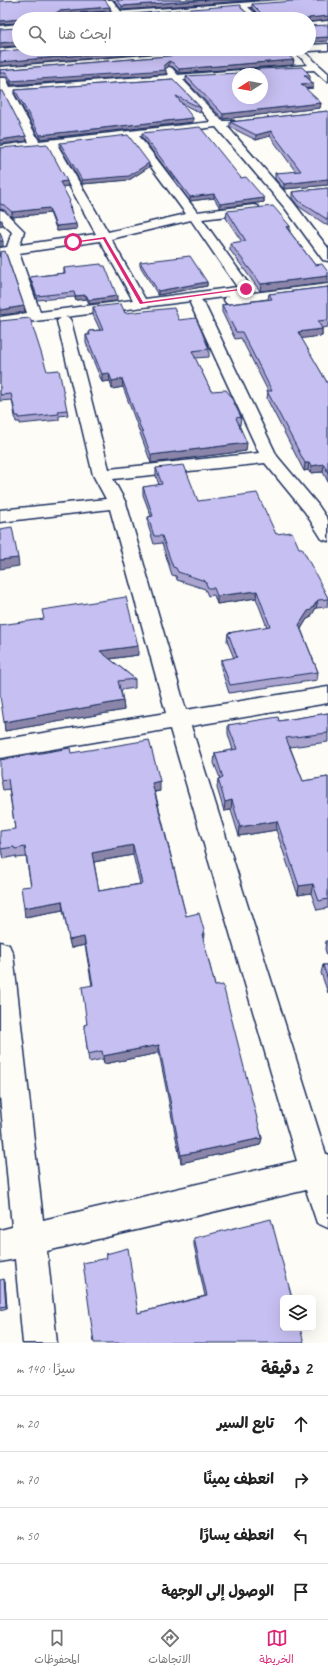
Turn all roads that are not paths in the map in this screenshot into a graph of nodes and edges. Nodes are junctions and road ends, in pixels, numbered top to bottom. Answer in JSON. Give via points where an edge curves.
{"nodes":[{"id":1,"x":108,"y":0,"type":"edge"},
{"id":2,"x":317,"y":2,"type":"edge"},
{"id":3,"x":239,"y":5,"type":"edge"},
{"id":4,"x":201,"y":10,"type":"junction"},
{"id":5,"x":117,"y":12,"type":"edge"},
{"id":6,"x":178,"y":12,"type":"edge"},
{"id":7,"x":185,"y":12,"type":"edge"},
{"id":8,"x":248,"y":12,"type":"edge"},
{"id":9,"x":12,"y":23,"type":"edge"},
{"id":10,"x":0,"y":24,"type":"edge"},
{"id":11,"x":328,"y":24,"type":"edge"},
{"id":12,"x":316,"y":25,"type":"edge"},
{"id":13,"x":12,"y":28,"type":"edge"},
{"id":14,"x":0,"y":29,"type":"edge"},
{"id":15,"x":328,"y":46,"type":"edge"},
{"id":16,"x":316,"y":47,"type":"edge"},
{"id":17,"x":12,"y":50,"type":"edge"},
{"id":18,"x":0,"y":52,"type":"edge"},
{"id":19,"x":168,"y":56,"type":"edge"},
{"id":20,"x":303,"y":56,"type":"edge"},
{"id":21,"x":156,"y":57,"type":"junction"},
{"id":22,"x":315,"y":67,"type":"junction"},
{"id":23,"x":0,"y":70,"type":"edge"},
{"id":24,"x":176,"y":76,"type":"junction"},
{"id":25,"x":328,"y":78,"type":"edge"},
{"id":26,"x":3,"y":91,"type":"edge"},
{"id":27,"x":19,"y":113,"type":"junction"},
{"id":28,"x":6,"y":114,"type":"edge"},
{"id":29,"x":242,"y":122,"type":"edge"},
{"id":30,"x":219,"y":124,"type":"junction"},
{"id":31,"x":133,"y":135,"type":"junction"},
{"id":32,"x":52,"y":144,"type":"junction"},
{"id":33,"x":36,"y":145,"type":"junction"},
{"id":34,"x":0,"y":149,"type":"edge"},
{"id":35,"x":293,"y":193,"type":"edge"},
{"id":36,"x":279,"y":195,"type":"junction"},
{"id":37,"x":289,"y":206,"type":"junction"},
{"id":38,"x":0,"y":214,"type":"edge"},
{"id":39,"x":194,"y":216,"type":"junction"},
{"id":40,"x":104,"y":237,"type":"junction"},
{"id":41,"x":6,"y":251,"type":"edge"},
{"id":42,"x":328,"y":257,"type":"edge"},
{"id":43,"x":324,"y":289,"type":"edge"},
{"id":44,"x":328,"y":302,"type":"edge"},
{"id":45,"x":197,"y":303,"type":"junction"},
{"id":46,"x":141,"y":304,"type":"junction"},
{"id":47,"x":35,"y":317,"type":"junction"},
{"id":48,"x":0,"y":321,"type":"edge"},
{"id":49,"x":64,"y":321,"type":"junction"},
{"id":50,"x":0,"y":330,"type":"edge"},
{"id":51,"x":269,"y":457,"type":"junction"},
{"id":52,"x":102,"y":475,"type":"junction"},
{"id":53,"x":116,"y":503,"type":"junction"},
{"id":54,"x":320,"y":507,"type":"edge"},
{"id":55,"x":0,"y":516,"type":"edge"},
{"id":56,"x":328,"y":535,"type":"edge"},
{"id":57,"x":328,"y":694,"type":"edge"},
{"id":58,"x":178,"y":719,"type":"junction"},
{"id":59,"x":0,"y":749,"type":"edge"},
{"id":60,"x":0,"y":954,"type":"edge"},
{"id":61,"x":322,"y":1171,"type":"edge"},
{"id":62,"x":328,"y":1212,"type":"edge"},
{"id":63,"x":14,"y":1243,"type":"edge"},
{"id":64,"x":40,"y":1343,"type":"edge"}],
"edges":[{"from":1,"to":5,"type":"street"},
{"from":2,"to":3,"type":"main road"},
{"from":3,"to":4,"type":"main road"},
{"from":3,"to":8,"type":"street"},
{"from":4,"to":6,"type":"main road"},
{"from":4,"to":7,"type":"main road"},
{"from":9,"to":10,"type":"main road"},
{"from":11,"to":12,"type":"street"},
{"from":13,"to":14,"type":"main road"},
{"from":15,"to":16,"type":"street"},
{"from":17,"to":18,"type":"street"},
{"from":19,"to":21,"type":"street"},
{"from":20,"to":22,"type":"street"},
{"from":21,"to":23,"type":"street"},
{"from":21,"to":24,"type":"street"},
{"from":22,"to":24,"type":"street"},
{"from":22,"to":25,"type":"street"},
{"from":23,"to":26,"type":"street"},
{"from":24,"to":26,"type":"street"},
{"from":24,"to":30,"type":"street"},
{"from":26,"to":27,"type":"street"},
{"from":27,"to":28,"type":"street"},
{"from":27,"to":33,"type":"street"},
{"from":29,"to":30,"type":"street"},
{"from":30,"to":31,"type":"street"},
{"from":30,"to":36,"type":"street"},
{"from":31,"to":32,"type":"street"},
{"from":31,"to":39,"type":"street"},
{"from":32,"to":33,"type":"street"},
{"from":32,"to":40,"type":"street"},
{"from":33,"to":34,"type":"street"},
{"from":35,"to":36,"type":"street"},
{"from":36,"to":37,"type":"street"},
{"from":37,"to":39,"type":"street"},
{"from":37,"to":42,"type":"street"},
{"from":38,"to":41,"type":"street","via":[[18,231]]},
{"from":39,"to":40,"type":"street"},
{"from":39,"to":46,"type":"street","via":[[246,289]]},
{"from":40,"to":41,"type":"street"},
{"from":40,"to":46,"type":"street"},
{"from":41,"to":47,"type":"street"},
{"from":43,"to":44,"type":"street"},
{"from":43,"to":45,"type":"street"},
{"from":45,"to":49,"type":"street"},
{"from":45,"to":51,"type":"street"},
{"from":46,"to":47,"type":"street"},
{"from":47,"to":48,"type":"street"},
{"from":49,"to":50,"type":"street"},
{"from":49,"to":52,"type":"street"},
{"from":51,"to":52,"type":"street"},
{"from":51,"to":54,"type":"street"},
{"from":52,"to":53,"type":"street"},
{"from":53,"to":55,"type":"street"},
{"from":53,"to":58,"type":"street"},
{"from":54,"to":56,"type":"street"},
{"from":57,"to":58,"type":"street"},
{"from":58,"to":59,"type":"street"},
{"from":58,"to":61,"type":"street"},
{"from":60,"to":63,"type":"street"},
{"from":61,"to":62,"type":"street"},
{"from":61,"to":63,"type":"street"},
{"from":63,"to":64,"type":"street"}]}
